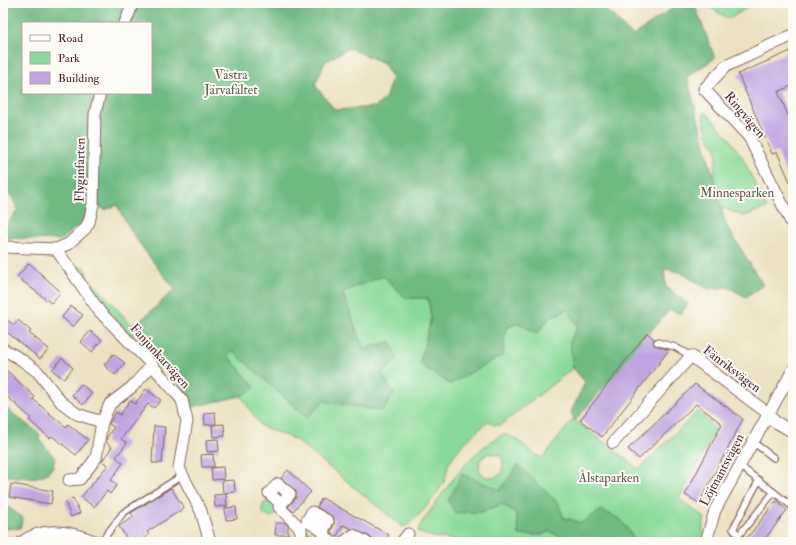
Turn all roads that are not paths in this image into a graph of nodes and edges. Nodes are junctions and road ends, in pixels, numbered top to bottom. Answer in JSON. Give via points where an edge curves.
{"nodes":[{"id":1,"x":133,"y":3,"type":"edge"},
{"id":2,"x":125,"y":22,"type":"edge"},
{"id":3,"x":793,"y":35,"type":"edge"},
{"id":4,"x":100,"y":94,"type":"edge"},
{"id":5,"x":793,"y":226,"type":"edge"},
{"id":6,"x":3,"y":247,"type":"edge"},
{"id":7,"x":56,"y":249,"type":"junction"},
{"id":8,"x":658,"y":342,"type":"dead end"},
{"id":9,"x":3,"y":349,"type":"edge"},
{"id":10,"x":691,"y":356,"type":"junction"},
{"id":11,"x":152,"y":365,"type":"junction"},
{"id":12,"x":793,"y":370,"type":"edge"},
{"id":13,"x":769,"y":414,"type":"junction"},
{"id":14,"x":102,"y":422,"type":"junction"},
{"id":15,"x":793,"y":432,"type":"edge"},
{"id":16,"x":753,"y":442,"type":"junction"},
{"id":17,"x":613,"y":443,"type":"dead end"},
{"id":18,"x":774,"y":458,"type":"dead end"},
{"id":19,"x":740,"y":466,"type":"junction"},
{"id":20,"x":183,"y":476,"type":"junction"},
{"id":21,"x":69,"y":480,"type":"dead end"},
{"id":22,"x":759,"y":480,"type":"junction"},
{"id":23,"x":774,"y":492,"type":"junction"},
{"id":24,"x":281,"y":504,"type":"dead end"},
{"id":25,"x":793,"y":507,"type":"edge"},
{"id":26,"x":304,"y":525,"type":"junction"},
{"id":27,"x":22,"y":542,"type":"edge"},
{"id":28,"x":97,"y":542,"type":"edge"},
{"id":29,"x":101,"y":542,"type":"edge"},
{"id":30,"x":210,"y":542,"type":"edge"},
{"id":31,"x":301,"y":542,"type":"edge"},
{"id":32,"x":331,"y":542,"type":"edge"},
{"id":33,"x":344,"y":542,"type":"edge"},
{"id":34,"x":366,"y":542,"type":"edge"},
{"id":35,"x":706,"y":542,"type":"edge"}],
"edges":[{"from":1,"to":2,"type":"street"},
{"from":3,"to":5,"type":"street","name":"Ringvägen","via":[[731,63],[704,88],[749,137]]},
{"from":4,"to":7,"type":"street","name":"Flyginfarten","via":[[95,114],[92,212],[85,229],[68,244]]},
{"from":6,"to":7,"type":"street"},
{"from":7,"to":11,"type":"street","name":"Fanjunkarvägen","via":[[100,312]]},
{"from":8,"to":10,"type":"lane","via":[[675,347]]},
{"from":9,"to":14,"type":"street","via":[[38,372],[61,402],[77,414]]},
{"from":10,"to":13,"type":"street","name":"Fänriksvägen"},
{"from":10,"to":17,"type":"street","name":"Fänriksvägen"},
{"from":11,"to":14,"type":"street","via":[[132,387],[110,404]]},
{"from":11,"to":20,"type":"street","name":"Fanjunkarvägen","via":[[182,400],[187,421],[179,468]]},
{"from":12,"to":13,"type":"street"},
{"from":13,"to":15,"type":"street","name":"Fänriksvägen"},
{"from":13,"to":16,"type":"street","name":"Löjtnantsvägen"},
{"from":14,"to":21,"type":"street","via":[[96,458],[80,479]]},
{"from":16,"to":18,"type":"lane"},
{"from":16,"to":19,"type":"street","name":"Löjtnantsvägen"},
{"from":19,"to":22,"type":"lane"},
{"from":19,"to":35,"type":"street","name":"Löjtnantsvägen","via":[[715,510]]},
{"from":20,"to":29,"type":"lane","via":[[123,513]]},
{"from":20,"to":30,"type":"street","name":"Fanjunkarvägen","via":[[201,511]]},
{"from":22,"to":23,"type":"lane"},
{"from":22,"to":23,"type":"lane","via":[[733,529],[736,532],[739,534]]},
{"from":23,"to":25,"type":"lane"},
{"from":24,"to":26,"type":"street","via":[[279,507]]},
{"from":26,"to":31,"type":"street"},
{"from":26,"to":32,"type":"street","via":[[323,531],[324,536]]},
{"from":27,"to":28,"type":"street","via":[[44,531],[65,532]]},
{"from":33,"to":34,"type":"street","via":[[353,535]]}]}
